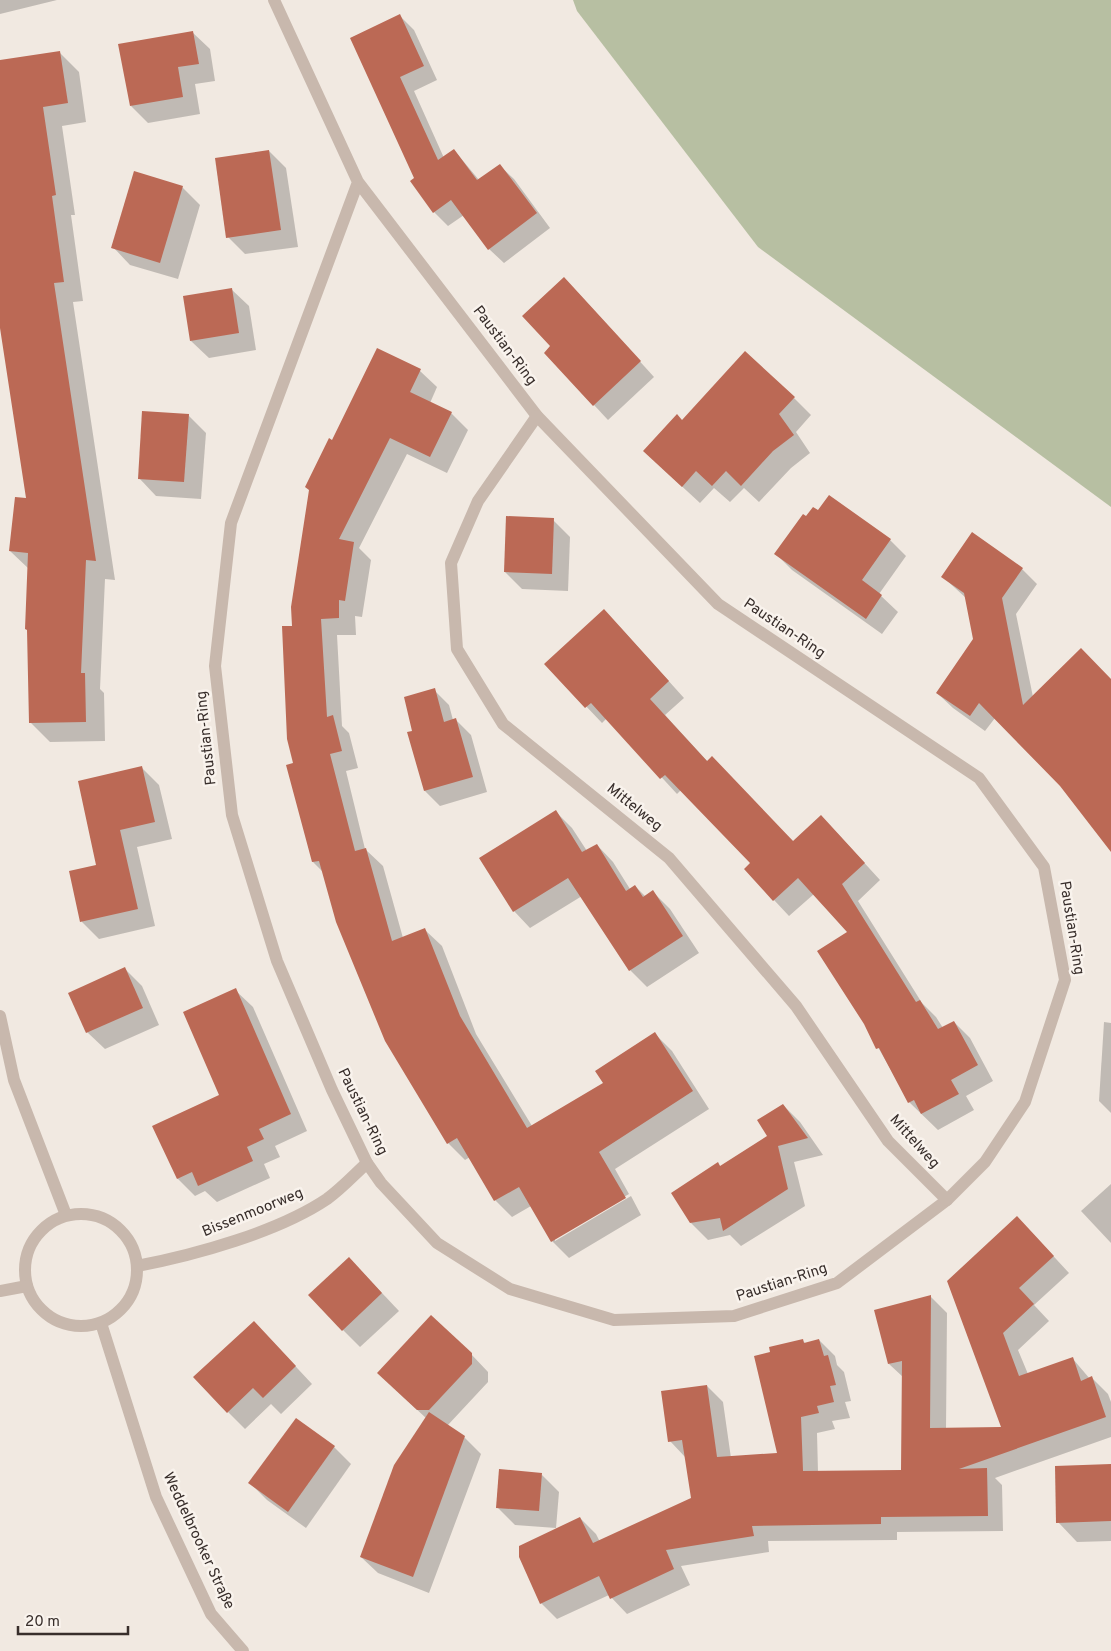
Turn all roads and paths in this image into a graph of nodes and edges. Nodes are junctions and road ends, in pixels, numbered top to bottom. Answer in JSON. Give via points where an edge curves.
{"nodes":[{"id":1,"x":274,"y":0,"type":"edge"},
{"id":2,"x":358,"y":182,"type":"junction"},
{"id":3,"x":538,"y":416,"type":"junction"},
{"id":4,"x":0,"y":1016,"type":"edge"},
{"id":5,"x":367,"y":1163,"type":"junction"},
{"id":6,"x":947,"y":1200,"type":"junction"},
{"id":7,"x":66,"y":1215,"type":"junction"},
{"id":8,"x":137,"y":1266,"type":"junction"},
{"id":9,"x":27,"y":1286,"type":"junction"},
{"id":10,"x":0,"y":1291,"type":"edge"},
{"id":11,"x":101,"y":1323,"type":"junction"},
{"id":12,"x":243,"y":1651,"type":"edge"}],
"edges":[{"from":1,"to":2,"type":"street","name":"Paustian-Ring"},
{"from":2,"to":3,"type":"street","name":"Paustian-Ring"},
{"from":2,"to":5,"type":"street","name":"Paustian-Ring","via":[[231,523],[215,666],[235,824],[277,961]]},
{"from":3,"to":6,"type":"street","name":"Mittelweg","via":[[478,501],[451,562],[457,649],[503,724],[669,858],[796,1006],[888,1141]]},
{"from":3,"to":6,"type":"street","name":"Paustian-Ring","via":[[718,604],[979,778],[1044,867],[1065,980],[1025,1102],[985,1162]]},
{"from":4,"to":7,"type":"street","via":[[14,1080]]},
{"from":5,"to":6,"type":"street","name":"Paustian-Ring","via":[[381,1183],[437,1243],[510,1289],[614,1320],[734,1316],[837,1283]]},
{"from":5,"to":8,"type":"street","name":"Bissenmoorweg","via":[[328,1198],[302,1214],[234,1241],[173,1260]]},
{"from":7,"to":8,"type":"street","via":[[83,1214],[114,1224],[134,1250]]},
{"from":7,"to":9,"type":"street","via":[[37,1235],[28,1251],[24,1268]]},
{"from":8,"to":11,"type":"street","via":[[129,1301]]},
{"from":9,"to":10,"type":"street"},
{"from":9,"to":11,"type":"street","via":[[35,1303],[48,1316],[64,1324],[83,1326]]},
{"from":11,"to":12,"type":"street","name":"Weddelbrooker Straße","via":[[156,1497],[211,1614]]}]}
